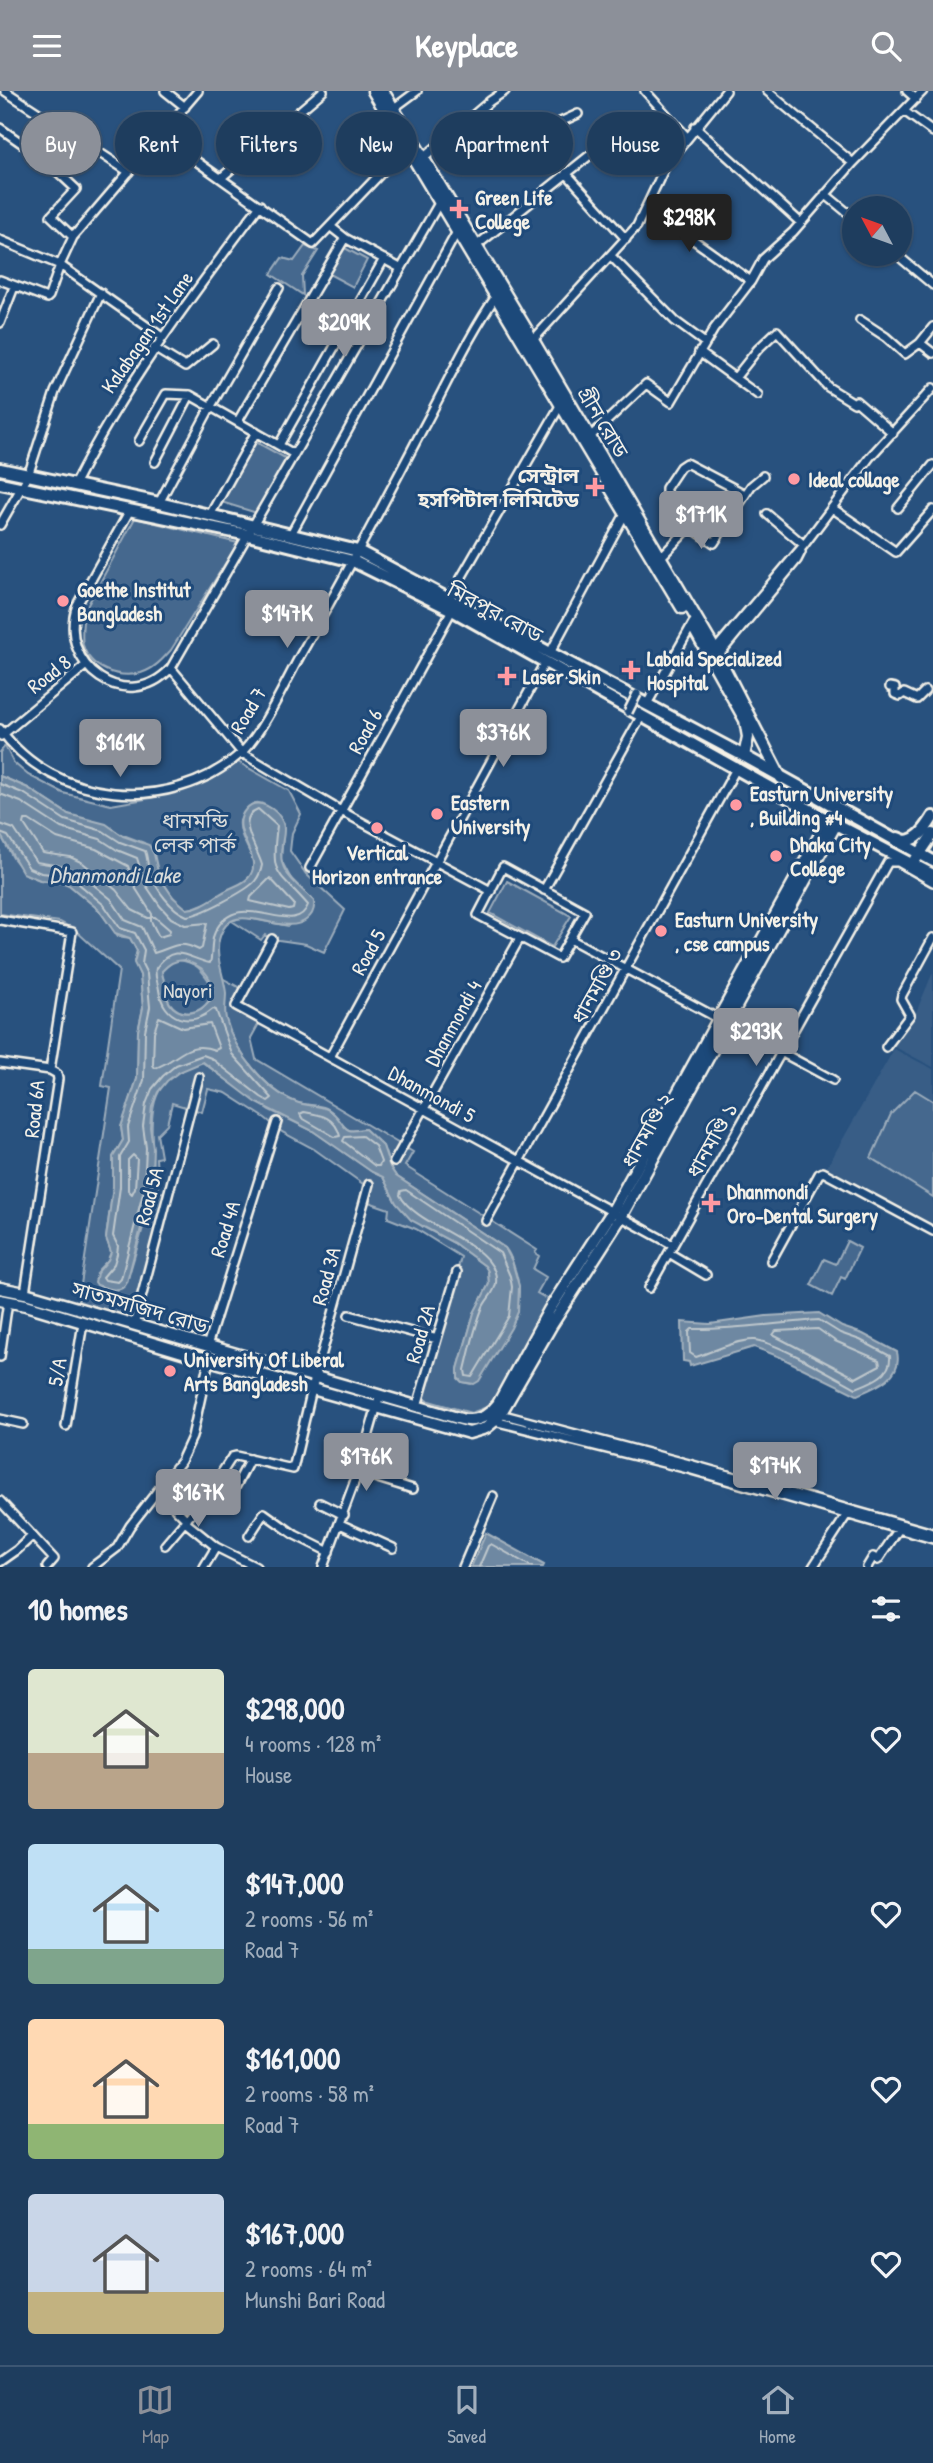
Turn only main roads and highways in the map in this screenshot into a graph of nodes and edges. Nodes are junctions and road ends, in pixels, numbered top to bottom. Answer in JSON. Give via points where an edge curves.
{"nodes":[{"id":1,"x":373,"y":91,"type":"edge"},
{"id":2,"x":383,"y":91,"type":"edge"},
{"id":3,"x":460,"y":228,"type":"junction"},
{"id":4,"x":499,"y":293,"type":"junction"},
{"id":5,"x":0,"y":469,"type":"edge"},
{"id":6,"x":0,"y":482,"type":"edge"},
{"id":7,"x":627,"y":509,"type":"junction"},
{"id":8,"x":251,"y":530,"type":"junction"},
{"id":9,"x":356,"y":556,"type":"junction"},
{"id":10,"x":694,"y":622,"type":"junction"},
{"id":11,"x":548,"y":657,"type":"junction"},
{"id":12,"x":744,"y":756,"type":"junction"},
{"id":13,"x":737,"y":767,"type":"junction"},
{"id":14,"x":782,"y":778,"type":"junction"},
{"id":15,"x":836,"y":808,"type":"junction"},
{"id":16,"x":933,"y":817,"type":"edge"},
{"id":17,"x":832,"y":822,"type":"junction"},
{"id":18,"x":933,"y":834,"type":"edge"},
{"id":19,"x":919,"y":853,"type":"junction"},
{"id":20,"x":933,"y":861,"type":"edge"},
{"id":21,"x":912,"y":864,"type":"junction"},
{"id":22,"x":933,"y":875,"type":"edge"},
{"id":23,"x":0,"y":1288,"type":"edge"},
{"id":24,"x":4,"y":1300,"type":"edge"},
{"id":25,"x":495,"y":1416,"type":"junction"}],
"edges":[{"from":1,"to":3,"type":"main road","name":"গ্রীন রোড","via":[[439,203]]},
{"from":2,"to":3,"type":"main road","name":"গ্রীন রোড"},
{"from":3,"to":4,"type":"main road","name":"গ্রীন রোড"},
{"from":3,"to":4,"type":"main road","name":"গ্রীন রোড","via":[[476,246]]},
{"from":4,"to":7,"type":"main road","name":"গ্রীন রোড"},
{"from":4,"to":7,"type":"main road","name":"গ্রীন রোড","via":[[533,340]]},
{"from":5,"to":8,"type":"highway","name":"মিরপুর রোড","via":[[210,515]]},
{"from":6,"to":8,"type":"highway","name":"মিরপুর রোড"},
{"from":7,"to":10,"type":"main road","name":"গ্রীন রোড"},
{"from":7,"to":10,"type":"main road","name":"গ্রীন রোড","via":[[661,557]]},
{"from":8,"to":9,"type":"highway","name":"মিরপুর রোড"},
{"from":8,"to":9,"type":"highway","name":"মিরপুর রোড","via":[[292,534]]},
{"from":9,"to":11,"type":"highway","name":"মিরপুর রোড"},
{"from":10,"to":12,"type":"main road","name":"গ্রীন রোড","via":[[745,720]]},
{"from":10,"to":14,"type":"main road","name":"গ্রীন রোড","via":[[717,653]]},
{"from":11,"to":12,"type":"highway","name":"মিরপুর রোড","via":[[636,696]]},
{"from":11,"to":13,"type":"highway","name":"মিরপুর রোড","via":[[629,711]]},
{"from":12,"to":13,"type":"highway"},
{"from":12,"to":14,"type":"highway","name":"মিরপুর রোড"},
{"from":13,"to":17,"type":"highway","name":"মিরপুর রোড"},
{"from":14,"to":15,"type":"highway","name":"মিরপুর রোড"},
{"from":15,"to":16,"type":"highway","via":[[905,841],[923,832]]},
{"from":15,"to":19,"type":"highway","name":"মিরপুর রোড"},
{"from":17,"to":21,"type":"highway","name":"মিরপুর রোড"},
{"from":17,"to":25,"type":"main road","name":"ধানমণ্ডি ২","via":[[616,1215],[549,1310]]},
{"from":18,"to":19,"type":"highway"},
{"from":19,"to":20,"type":"highway","name":"মিরপুর রোড"},
{"from":19,"to":21,"type":"highway"},
{"from":21,"to":22,"type":"highway","name":"মিরপুর রোড"},
{"from":23,"to":25,"type":"main road","name":"সাতমসজিদ রোড","via":[[461,1419]]},
{"from":24,"to":25,"type":"main road","name":"সাতমসজিদ রোড","via":[[469,1433],[481,1431]]}]}
